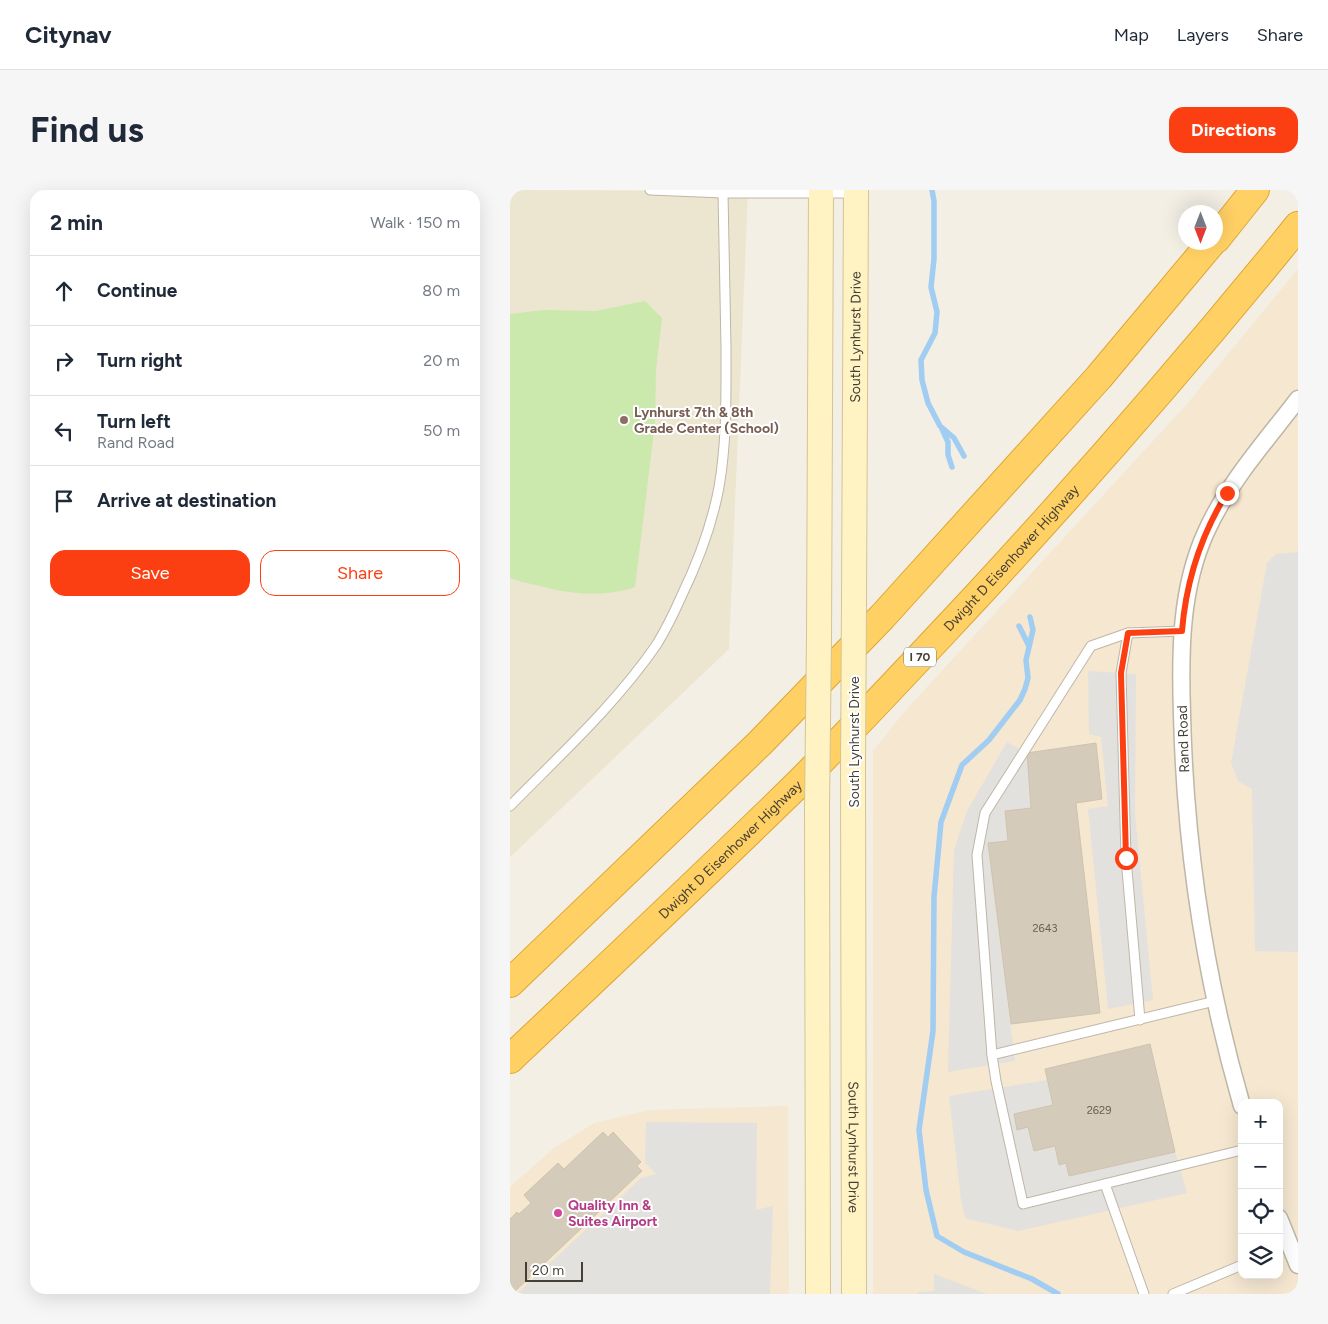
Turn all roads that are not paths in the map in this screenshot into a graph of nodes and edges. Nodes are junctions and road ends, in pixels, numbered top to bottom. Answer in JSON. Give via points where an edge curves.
{"nodes":[{"id":1,"x":650,"y":190,"type":"edge"},
{"id":2,"x":1255,"y":190,"type":"edge"},
{"id":3,"x":821,"y":191,"type":"edge"},
{"id":4,"x":856,"y":192,"type":"edge"},
{"id":5,"x":723,"y":193,"type":"junction"},
{"id":6,"x":1298,"y":226,"type":"edge"},
{"id":7,"x":1223,"y":230,"type":"edge"},
{"id":8,"x":1205,"y":250,"type":"edge"},
{"id":9,"x":1298,"y":398,"type":"edge"},
{"id":10,"x":1182,"y":631,"type":"junction"},
{"id":11,"x":1128,"y":633,"type":"junction"},
{"id":12,"x":510,"y":806,"type":"edge"},
{"id":13,"x":510,"y":983,"type":"edge"},
{"id":14,"x":1215,"y":1002,"type":"junction"},
{"id":15,"x":1140,"y":1020,"type":"junction"},
{"id":16,"x":992,"y":1055,"type":"junction"},
{"id":17,"x":510,"y":1059,"type":"edge"},
{"id":18,"x":1240,"y":1099,"type":"edge"},
{"id":19,"x":1238,"y":1151,"type":"edge"},
{"id":20,"x":1105,"y":1184,"type":"junction"},
{"id":21,"x":1282,"y":1234,"type":"edge"},
{"id":22,"x":1285,"y":1248,"type":"edge"},
{"id":23,"x":1298,"y":1265,"type":"edge"},
{"id":24,"x":1238,"y":1267,"type":"edge"},
{"id":25,"x":818,"y":1294,"type":"edge"},
{"id":26,"x":854,"y":1294,"type":"edge"},
{"id":27,"x":1144,"y":1294,"type":"edge"},
{"id":28,"x":1173,"y":1294,"type":"edge"}],
"edges":[{"from":1,"to":5,"type":"lane"},
{"from":2,"to":7,"type":"highway"},
{"from":3,"to":4,"type":"lane"},
{"from":3,"to":5,"type":"lane"},
{"from":3,"to":25,"type":"main road","bridge":true},
{"from":4,"to":26,"type":"main road","name":"South Lynhurst Drive","bridge":true},
{"from":5,"to":12,"type":"lane","via":[[725,436],[706,536],[658,642],[607,707]]},
{"from":6,"to":17,"type":"highway","name":"Dwight D Eisenhower Highway","number":"I 70","via":[[1141,414],[910,668],[799,782]]},
{"from":8,"to":13,"type":"highway","via":[[1099,378],[882,617],[760,743]]},
{"from":9,"to":10,"type":"street","name":"Rand Road","via":[[1232,486],[1214,516],[1191,576]]},
{"from":10,"to":11,"type":"lane"},
{"from":10,"to":14,"type":"street","name":"Rand Road","via":[[1182,725],[1187,818],[1198,910]]},
{"from":11,"to":15,"type":"lane","via":[[1121,673],[1126,858]]},
{"from":11,"to":16,"type":"lane","via":[[1091,646],[985,813],[977,855]]},
{"from":14,"to":15,"type":"lane"},
{"from":14,"to":18,"type":"street","name":"Rand Road"},
{"from":15,"to":16,"type":"lane"},
{"from":16,"to":20,"type":"lane","via":[[1023,1204]]},
{"from":19,"to":20,"type":"lane"},
{"from":20,"to":27,"type":"lane"},
{"from":21,"to":22,"type":"street"},
{"from":22,"to":23,"type":"street"},
{"from":24,"to":28,"type":"lane"}]}
